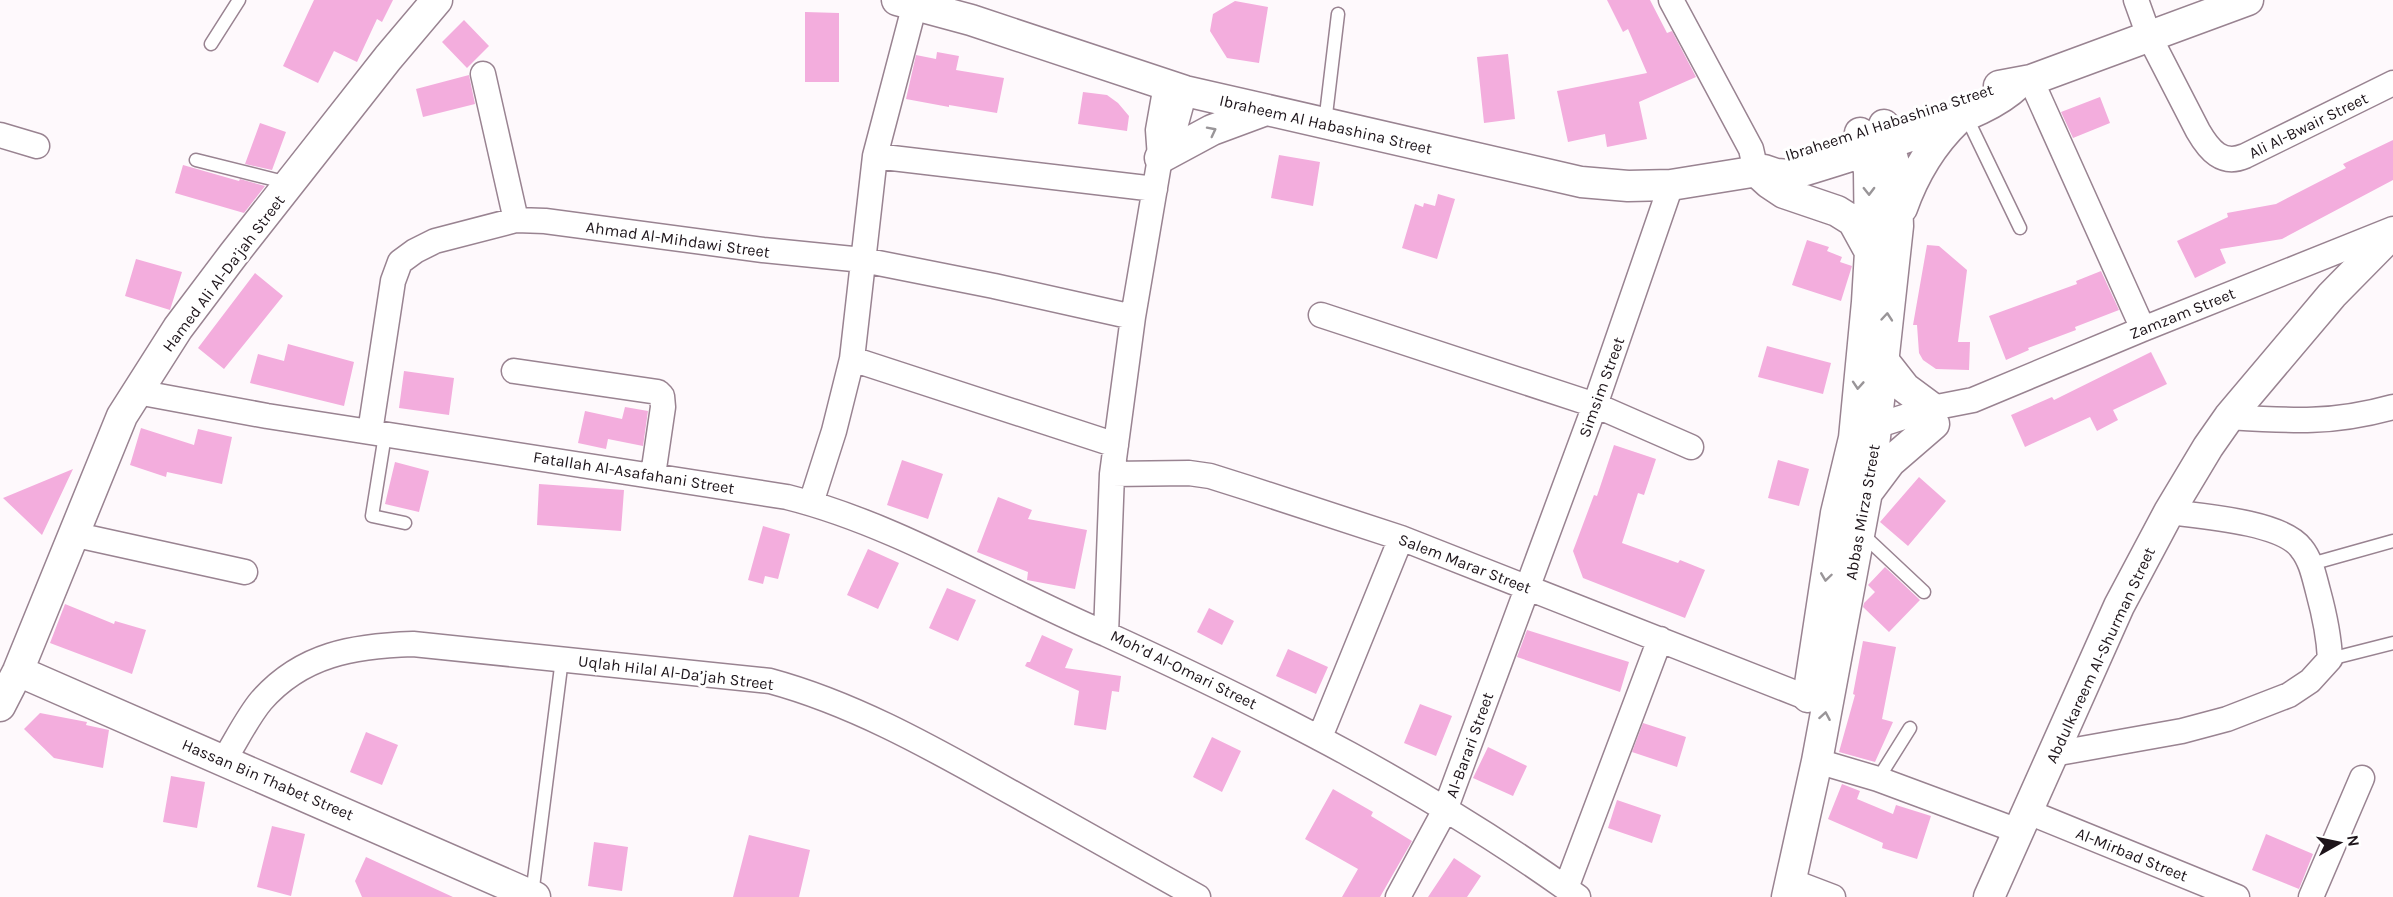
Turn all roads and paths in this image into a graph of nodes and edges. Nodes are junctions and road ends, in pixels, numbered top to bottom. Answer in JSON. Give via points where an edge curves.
{"nodes":[{"id":1,"x":239,"y":0,"type":"edge"},
{"id":2,"x":437,"y":0,"type":"edge"},
{"id":3,"x":1671,"y":0,"type":"edge"},
{"id":4,"x":2136,"y":0,"type":"edge"},
{"id":5,"x":2248,"y":0,"type":"edge"},
{"id":6,"x":909,"y":2,"type":"edge"},
{"id":7,"x":964,"y":10,"type":"edge"},
{"id":8,"x":1338,"y":14,"type":"dead end"},
{"id":9,"x":2149,"y":36,"type":"junction"},
{"id":10,"x":211,"y":44,"type":"dead end"},
{"id":11,"x":483,"y":74,"type":"dead end"},
{"id":12,"x":2025,"y":82,"type":"junction"},
{"id":13,"x":2393,"y":83,"type":"edge"},
{"id":14,"x":1175,"y":88,"type":"junction"},
{"id":15,"x":1266,"y":110,"type":"junction"},
{"id":16,"x":1963,"y":116,"type":"junction"},
{"id":17,"x":1325,"y":123,"type":"junction"},
{"id":18,"x":0,"y":135,"type":"edge"},
{"id":19,"x":1875,"y":139,"type":"junction"},
{"id":20,"x":37,"y":146,"type":"dead end"},
{"id":21,"x":875,"y":156,"type":"junction"},
{"id":22,"x":1160,"y":158,"type":"junction"},
{"id":23,"x":196,"y":160,"type":"dead end"},
{"id":24,"x":1760,"y":170,"type":"junction"},
{"id":25,"x":290,"y":184,"type":"junction"},
{"id":26,"x":1671,"y":185,"type":"junction"},
{"id":27,"x":1155,"y":189,"type":"junction"},
{"id":28,"x":516,"y":220,"type":"junction"},
{"id":29,"x":1898,"y":226,"type":"junction"},
{"id":30,"x":2020,"y":228,"type":"dead end"},
{"id":31,"x":2393,"y":231,"type":"edge"},
{"id":32,"x":1870,"y":252,"type":"junction"},
{"id":33,"x":863,"y":260,"type":"junction"},
{"id":34,"x":1321,"y":315,"type":"dead end"},
{"id":35,"x":1132,"y":317,"type":"junction"},
{"id":36,"x":2143,"y":329,"type":"junction"},
{"id":37,"x":852,"y":359,"type":"junction"},
{"id":38,"x":1883,"y":360,"type":"junction"},
{"id":39,"x":514,"y":370,"type":"dead end"},
{"id":40,"x":137,"y":392,"type":"junction"},
{"id":41,"x":1595,"y":405,"type":"junction"},
{"id":42,"x":2393,"y":407,"type":"edge"},
{"id":43,"x":1933,"y":416,"type":"junction"},
{"id":44,"x":2229,"y":417,"type":"junction"},
{"id":45,"x":378,"y":433,"type":"junction"},
{"id":46,"x":1865,"y":433,"type":"junction"},
{"id":47,"x":1116,"y":445,"type":"junction"},
{"id":48,"x":1691,"y":447,"type":"dead end"},
{"id":49,"x":1112,"y":474,"type":"junction"},
{"id":50,"x":653,"y":475,"type":"junction"},
{"id":51,"x":1867,"y":492,"type":"junction"},
{"id":52,"x":811,"y":503,"type":"junction"},
{"id":53,"x":2169,"y":512,"type":"junction"},
{"id":54,"x":405,"y":523,"type":"dead end"},
{"id":55,"x":1860,"y":532,"type":"junction"},
{"id":56,"x":72,"y":534,"type":"junction"},
{"id":57,"x":1401,"y":538,"type":"junction"},
{"id":58,"x":2393,"y":541,"type":"edge"},
{"id":59,"x":2311,"y":564,"type":"junction"},
{"id":60,"x":245,"y":572,"type":"dead end"},
{"id":61,"x":1526,"y":587,"type":"junction"},
{"id":62,"x":1924,"y":592,"type":"dead end"},
{"id":63,"x":1106,"y":634,"type":"junction"},
{"id":64,"x":1660,"y":639,"type":"junction"},
{"id":65,"x":2393,"y":643,"type":"edge"},
{"id":66,"x":562,"y":658,"type":"junction"},
{"id":67,"x":2330,"y":659,"type":"junction"},
{"id":68,"x":9,"y":667,"type":"edge"},
{"id":69,"x":1808,"y":698,"type":"junction"},
{"id":70,"x":0,"y":706,"type":"edge"},
{"id":71,"x":1910,"y":728,"type":"dead end"},
{"id":72,"x":1320,"y":737,"type":"junction"},
{"id":73,"x":2053,"y":754,"type":"junction"},
{"id":74,"x":224,"y":760,"type":"junction"},
{"id":75,"x":1817,"y":761,"type":"junction"},
{"id":76,"x":2362,"y":778,"type":"dead end"},
{"id":77,"x":1878,"y":779,"type":"junction"},
{"id":78,"x":1445,"y":810,"type":"junction"},
{"id":79,"x":2022,"y":821,"type":"junction"},
{"id":80,"x":1781,"y":888,"type":"edge"},
{"id":81,"x":1572,"y":892,"type":"edge"},
{"id":82,"x":519,"y":894,"type":"edge"},
{"id":83,"x":1198,"y":897,"type":"edge"},
{"id":84,"x":1398,"y":897,"type":"edge"},
{"id":85,"x":1833,"y":897,"type":"edge"},
{"id":86,"x":1989,"y":897,"type":"edge"},
{"id":87,"x":2237,"y":897,"type":"edge"},
{"id":88,"x":2311,"y":897,"type":"edge"}],
"edges":[{"from":1,"to":10,"type":"lane"},
{"from":2,"to":25,"type":"street","name":"Hamed Ali Al-Da’jah Street"},
{"from":3,"to":24,"type":"street"},
{"from":4,"to":9,"type":"street","name":"Ali Al-Bwair Street"},
{"from":5,"to":9,"type":"street","name":"Ibraheem Al Habashina Street"},
{"from":6,"to":7,"type":"street","name":"Ibraheem Al Habashina Street"},
{"from":6,"to":21,"type":"street"},
{"from":7,"to":14,"type":"street","name":"Ibraheem Al Habashina Street"},
{"from":8,"to":17,"type":"lane"},
{"from":9,"to":12,"type":"street","name":"Ibraheem Al Habashina Street"},
{"from":9,"to":13,"type":"street","name":"Ali Al-Bwair Street","via":[[2207,146],[2225,159],[2245,156]]},
{"from":11,"to":28,"type":"street"},
{"from":12,"to":16,"type":"street","name":"Ibraheem Al Habashina Street"},
{"from":12,"to":19,"type":"street","name":"Ibraheem Al Habashina Street","via":[[1997,87]]},
{"from":12,"to":36,"type":"street"},
{"from":14,"to":15,"type":"street","name":"Ibraheem Al Habashina Street"},
{"from":14,"to":22,"type":"street","name":"Moh’d Al-Omari Street","via":[[1172,138]]},
{"from":15,"to":17,"type":"street","name":"Ibraheem Al Habashina Street"},
{"from":22,"to":15,"type":"street","one_way":true,"via":[[1212,130]]},
{"from":16,"to":19,"type":"street","name":"Ibraheem Al Habashina Street"},
{"from":16,"to":29,"type":"street","via":[[1936,143],[1916,174]]},
{"from":16,"to":30,"type":"lane"},
{"from":17,"to":26,"type":"street","name":"Ibraheem Al Habashina Street","via":[[1581,182]]},
{"from":18,"to":20,"type":"street"},
{"from":19,"to":24,"type":"street","name":"Ibraheem Al Habashina Street","via":[[1789,174]]},
{"from":19,"to":29,"type":"street","name":"Abbas Mirza Street","via":[[1896,171]]},
{"from":19,"to":32,"type":"street","name":"Abbas Mirza Street","one_way":true,"via":[[1869,171]]},
{"from":21,"to":27,"type":"street"},
{"from":21,"to":33,"type":"street"},
{"from":22,"to":27,"type":"street","name":"Moh’d Al-Omari Street"},
{"from":23,"to":25,"type":"lane"},
{"from":24,"to":26,"type":"street","name":"Ibraheem Al Habashina Street"},
{"from":24,"to":32,"type":"street","via":[[1769,183],[1784,193],[1837,211],[1853,221]]},
{"from":25,"to":40,"type":"street","name":"Hamed Ali Al-Da’jah Street","via":[[178,328]]},
{"from":26,"to":41,"type":"street","name":"Simsim Street"},
{"from":27,"to":35,"type":"street","name":"Moh’d Al-Omari Street"},
{"from":28,"to":33,"type":"street","name":"Ahmad Al-Mihdawi Street"},
{"from":28,"to":45,"type":"street","name":"Ahmad Al-Mihdawi Street","via":[[435,242],[400,262],[393,281]]},
{"from":38,"to":29,"type":"street","name":"Abbas Mirza Street","one_way":true},
{"from":31,"to":36,"type":"street","name":"Zamzam Street"},
{"from":31,"to":44,"type":"street","name":"Abdulkareem Al-Shurman Street","via":[[2332,295]]},
{"from":32,"to":46,"type":"street","name":"Abbas Mirza Street","one_way":true},
{"from":33,"to":35,"type":"street","name":"Ahmad Al-Mihdawi Street"},
{"from":33,"to":37,"type":"street"},
{"from":34,"to":41,"type":"street"},
{"from":35,"to":47,"type":"street","name":"Moh’d Al-Omari Street"},
{"from":36,"to":43,"type":"street","name":"Zamzam Street"},
{"from":37,"to":47,"type":"street"},
{"from":37,"to":52,"type":"street"},
{"from":38,"to":43,"type":"street"},
{"from":38,"to":46,"type":"street","name":"Abbas Mirza Street"},
{"from":39,"to":50,"type":"street","via":[[658,392],[663,407]]},
{"from":40,"to":45,"type":"street","name":"Fatallah Al-Asafahani Street"},
{"from":40,"to":56,"type":"street","name":"Hamed Ali Al-Da’jah Street","via":[[122,416]]},
{"from":41,"to":48,"type":"street"},
{"from":41,"to":61,"type":"street","name":"Simsim Street"},
{"from":42,"to":44,"type":"street","via":[[2332,420],[2301,422]]},
{"from":43,"to":46,"type":"street","name":"Zamzam Street","via":[[1895,435]]},
{"from":43,"to":51,"type":"street"},
{"from":44,"to":53,"type":"street","name":"Abdulkareem Al-Shurman Street"},
{"from":45,"to":50,"type":"street","name":"Fatallah Al-Asafahani Street"},
{"from":45,"to":54,"type":"lane","via":[[372,516]]},
{"from":46,"to":51,"type":"street","name":"Abbas Mirza Street"},
{"from":46,"to":69,"type":"street","name":"Abbas Mirza Street","one_way":true,"via":[[1836,513]]},
{"from":47,"to":49,"type":"street","name":"Moh’d Al-Omari Street"},
{"from":49,"to":57,"type":"street","name":"Salem Marar Street","via":[[1210,476]]},
{"from":49,"to":63,"type":"street","name":"Moh’d Al-Omari Street"},
{"from":50,"to":52,"type":"street","name":"Fatallah Al-Asafahani Street"},
{"from":51,"to":55,"type":"street","name":"Abbas Mirza Street"},
{"from":52,"to":63,"type":"street","name":"Fatallah Al-Asafahani Street","via":[[857,519]]},
{"from":53,"to":59,"type":"street","via":[[2268,529],[2289,537]]},
{"from":53,"to":73,"type":"street","name":"Abdulkareem Al-Shurman Street","via":[[2119,606]]},
{"from":55,"to":62,"type":"lane"},
{"from":75,"to":55,"type":"street","name":"Abbas Mirza Street","one_way":true},
{"from":56,"to":60,"type":"street"},
{"from":56,"to":68,"type":"street","name":"Hamed Ali Al-Da’jah Street"},
{"from":57,"to":61,"type":"street","name":"Salem Marar Street"},
{"from":57,"to":72,"type":"street"},
{"from":58,"to":59,"type":"lane"},
{"from":59,"to":67,"type":"street"},
{"from":61,"to":64,"type":"street","name":"Salem Marar Street"},
{"from":61,"to":78,"type":"street","name":"Al-Barari Street"},
{"from":63,"to":72,"type":"street","name":"Moh’d Al-Omari Street"},
{"from":64,"to":69,"type":"street","name":"Salem Marar Street"},
{"from":64,"to":81,"type":"street"},
{"from":65,"to":67,"type":"lane"},
{"from":66,"to":74,"type":"street","name":"Uqlah Hilal Al-Da’jah Street","via":[[412,644],[378,645],[319,658],[277,685],[260,702]]},
{"from":66,"to":82,"type":"lane"},
{"from":66,"to":83,"type":"street","name":"Uqlah Hilal Al-Da’jah Street","via":[[770,681],[799,689],[865,714],[925,744]]},
{"from":67,"to":73,"type":"street","via":[[2310,681],[2289,695],[2227,719]]},
{"from":68,"to":70,"type":"street","name":"Hamed Ali Al-Da’jah Street"},
{"from":68,"to":74,"type":"street","name":"Hassan Bin Thabet Street"},
{"from":69,"to":80,"type":"street","name":"Abbas Mirza Street"},
{"from":71,"to":77,"type":"lane"},
{"from":72,"to":78,"type":"street","name":"Moh’d Al-Omari Street"},
{"from":73,"to":79,"type":"street","name":"Abdulkareem Al-Shurman Street"},
{"from":74,"to":82,"type":"street","name":"Hassan Bin Thabet Street"},
{"from":75,"to":77,"type":"street","name":"Al-Mirbad Street"},
{"from":75,"to":80,"type":"street","name":"Abbas Mirza Street"},
{"from":76,"to":88,"type":"street"},
{"from":77,"to":79,"type":"street","name":"Al-Mirbad Street"},
{"from":78,"to":81,"type":"street","name":"Moh’d Al-Omari Street"},
{"from":78,"to":84,"type":"street","name":"Al-Barari Street"},
{"from":79,"to":86,"type":"street","name":"Abdulkareem Al-Shurman Street"},
{"from":79,"to":87,"type":"street","name":"Al-Mirbad Street"},
{"from":80,"to":85,"type":"street"}]}
